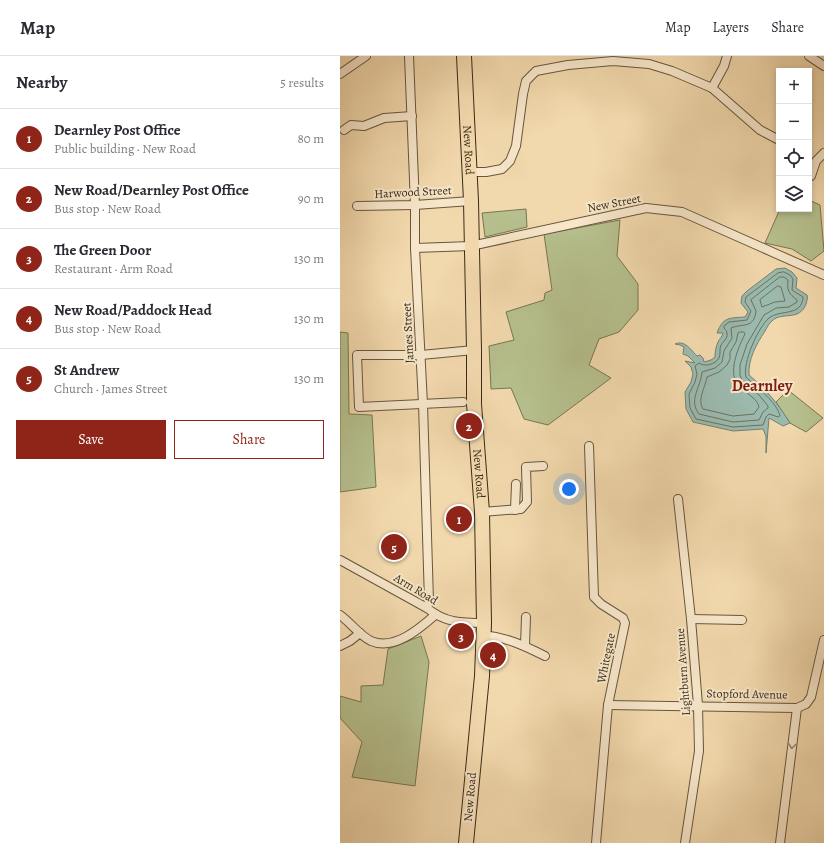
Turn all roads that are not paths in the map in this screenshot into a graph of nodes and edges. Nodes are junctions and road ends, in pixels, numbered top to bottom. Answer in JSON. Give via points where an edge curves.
{"nodes":[{"id":1,"x":366,"y":56,"type":"edge"},
{"id":2,"x":409,"y":56,"type":"edge"},
{"id":3,"x":464,"y":56,"type":"edge"},
{"id":4,"x":727,"y":56,"type":"edge"},
{"id":5,"x":810,"y":56,"type":"edge"},
{"id":6,"x":824,"y":66,"type":"edge"},
{"id":7,"x":340,"y":74,"type":"edge"},
{"id":8,"x":712,"y":88,"type":"junction"},
{"id":9,"x":412,"y":116,"type":"junction"},
{"id":10,"x":344,"y":130,"type":"dead end"},
{"id":11,"x":776,"y":138,"type":"edge"},
{"id":12,"x":824,"y":153,"type":"edge"},
{"id":13,"x":813,"y":159,"type":"edge"},
{"id":14,"x":469,"y":172,"type":"junction"},
{"id":15,"x":471,"y":201,"type":"junction"},
{"id":16,"x":415,"y":205,"type":"junction"},
{"id":17,"x":357,"y":206,"type":"dead end"},
{"id":18,"x":471,"y":246,"type":"junction"},
{"id":19,"x":415,"y":248,"type":"junction"},
{"id":20,"x":824,"y":275,"type":"edge"},
{"id":21,"x":474,"y":350,"type":"junction"},
{"id":22,"x":421,"y":355,"type":"junction"},
{"id":23,"x":463,"y":402,"type":"dead end"},
{"id":24,"x":423,"y":404,"type":"junction"},
{"id":25,"x":589,"y":446,"type":"dead end"},
{"id":26,"x":543,"y":466,"type":"dead end"},
{"id":27,"x":516,"y":484,"type":"dead end"},
{"id":28,"x":678,"y":499,"type":"dead end"},
{"id":29,"x":515,"y":510,"type":"junction"},
{"id":30,"x":482,"y":512,"type":"junction"},
{"id":31,"x":340,"y":560,"type":"edge"},
{"id":32,"x":427,"y":608,"type":"junction"},
{"id":33,"x":340,"y":615,"type":"edge"},
{"id":34,"x":435,"y":615,"type":"junction"},
{"id":35,"x":526,"y":618,"type":"dead end"},
{"id":36,"x":691,"y":619,"type":"junction"},
{"id":37,"x":742,"y":620,"type":"dead end"},
{"id":38,"x":484,"y":629,"type":"junction"},
{"id":39,"x":360,"y":633,"type":"junction"},
{"id":40,"x":824,"y":640,"type":"edge"},
{"id":41,"x":340,"y":646,"type":"edge"},
{"id":42,"x":525,"y":646,"type":"junction"},
{"id":43,"x":544,"y":656,"type":"dead end"},
{"id":44,"x":608,"y":705,"type":"junction"},
{"id":45,"x":698,"y":705,"type":"junction"},
{"id":46,"x":797,"y":708,"type":"junction"},
{"id":47,"x":466,"y":843,"type":"edge"},
{"id":48,"x":596,"y":843,"type":"edge"},
{"id":49,"x":685,"y":843,"type":"edge"},
{"id":50,"x":780,"y":843,"type":"edge"}],
"edges":[{"from":1,"to":7,"type":"street"},
{"from":2,"to":9,"type":"street","name":"James Street"},
{"from":3,"to":14,"type":"highway","name":"New Road"},
{"from":4,"to":8,"type":"street"},
{"from":5,"to":6,"type":"street"},
{"from":8,"to":11,"type":"street","via":[[760,130]]},
{"from":8,"to":14,"type":"street","via":[[649,64],[614,61],[536,71],[526,81],[516,146],[510,161],[502,169]]},
{"from":9,"to":10,"type":"street","via":[[384,118],[364,126],[351,125]]},
{"from":9,"to":16,"type":"street","name":"James Street"},
{"from":12,"to":13,"type":"street"},
{"from":14,"to":15,"type":"highway","name":"New Road"},
{"from":15,"to":16,"type":"street","name":"Harwood Street"},
{"from":15,"to":18,"type":"highway","name":"New Road"},
{"from":16,"to":17,"type":"street","name":"Harwood Street"},
{"from":16,"to":19,"type":"street","name":"James Street"},
{"from":18,"to":19,"type":"street","name":"New Street"},
{"from":18,"to":20,"type":"street","name":"New Street","via":[[646,208],[682,212]]},
{"from":18,"to":21,"type":"highway","name":"New Road"},
{"from":19,"to":22,"type":"street","name":"James Street"},
{"from":21,"to":22,"type":"street"},
{"from":21,"to":30,"type":"highway","name":"New Road","via":[[474,404]]},
{"from":22,"to":24,"type":"street","name":"James Street"},
{"from":22,"to":24,"type":"street","via":[[357,355],[359,407]]},
{"from":23,"to":24,"type":"street"},
{"from":24,"to":32,"type":"street","name":"James Street"},
{"from":25,"to":44,"type":"street","name":"Whitegate","via":[[594,597],[626,623]]},
{"from":26,"to":29,"type":"street","via":[[526,467],[527,502],[522,509]]},
{"from":27,"to":29,"type":"street"},
{"from":28,"to":36,"type":"street","name":"Lightburn Avenue"},
{"from":29,"to":30,"type":"street"},
{"from":30,"to":38,"type":"highway","name":"New Road"},
{"from":31,"to":32,"type":"street","name":"Arm Road"},
{"from":32,"to":34,"type":"street","name":"Arm Road"},
{"from":33,"to":39,"type":"street"},
{"from":34,"to":38,"type":"street","name":"Arm Road"},
{"from":34,"to":39,"type":"street","via":[[400,640],[386,643],[372,641]]},
{"from":35,"to":42,"type":"street"},
{"from":36,"to":37,"type":"street"},
{"from":36,"to":45,"type":"street","name":"Lightburn Avenue"},
{"from":38,"to":42,"type":"street","name":"Arm Road","via":[[498,637]]},
{"from":38,"to":47,"type":"highway","name":"New Road"},
{"from":39,"to":41,"type":"street"},
{"from":40,"to":46,"type":"street","via":[[811,697],[806,704]]},
{"from":42,"to":43,"type":"street","name":"Arm Road"},
{"from":44,"to":45,"type":"street","name":"Stopford Avenue"},
{"from":44,"to":48,"type":"street","name":"Whitegate"},
{"from":45,"to":46,"type":"street","name":"Stopford Avenue"},
{"from":45,"to":49,"type":"street","name":"Lightburn Avenue","via":[[699,751]]},
{"from":46,"to":50,"type":"street","name":"Stopford Avenue","one_way":true}]}
